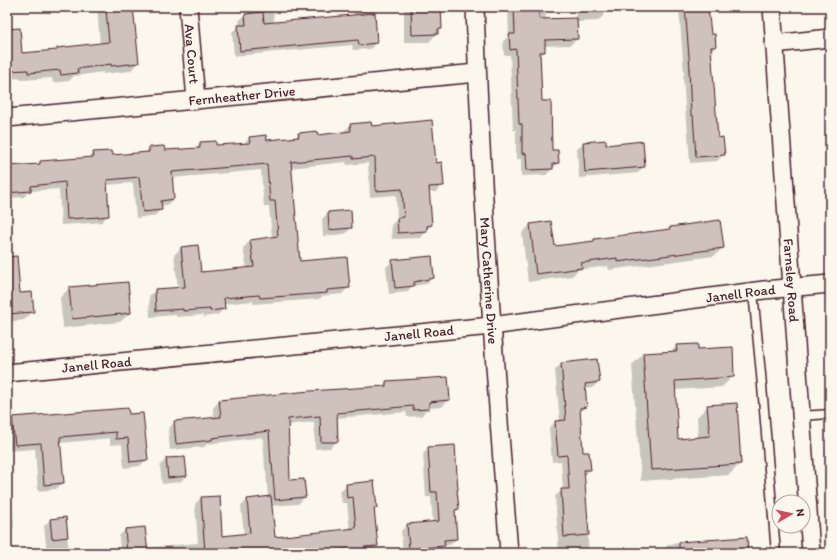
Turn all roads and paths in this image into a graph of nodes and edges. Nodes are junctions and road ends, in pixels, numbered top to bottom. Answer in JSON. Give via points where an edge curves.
{"nodes":[{"id":1,"x":188,"y":7,"type":"edge"},
{"id":2,"x":475,"y":7,"type":"edge"},
{"id":3,"x":772,"y":7,"type":"edge"},
{"id":4,"x":830,"y":38,"type":"edge"},
{"id":5,"x":774,"y":44,"type":"junction"},
{"id":6,"x":477,"y":73,"type":"junction"},
{"id":7,"x":196,"y":100,"type":"junction"},
{"id":8,"x":7,"y":118,"type":"edge"},
{"id":9,"x":830,"y":284,"type":"edge"},
{"id":10,"x":791,"y":288,"type":"junction"},
{"id":11,"x":753,"y":292,"type":"junction"},
{"id":12,"x":491,"y":326,"type":"junction"},
{"id":13,"x":7,"y":372,"type":"edge"},
{"id":14,"x":830,"y":414,"type":"edge"},
{"id":15,"x":801,"y":416,"type":"junction"},
{"id":16,"x":509,"y":553,"type":"edge"},
{"id":17,"x":776,"y":553,"type":"edge"},
{"id":18,"x":811,"y":553,"type":"edge"}],
"edges":[{"from":1,"to":7,"type":"street","name":"Ava Court"},
{"from":2,"to":6,"type":"street","name":"Mary Catherine Drive"},
{"from":3,"to":5,"type":"street","name":"Farnsley Road"},
{"from":4,"to":5,"type":"street"},
{"from":5,"to":10,"type":"street","name":"Farnsley Road"},
{"from":6,"to":7,"type":"street","name":"Fernheather Drive"},
{"from":6,"to":12,"type":"street","name":"Mary Catherine Drive"},
{"from":7,"to":8,"type":"street","name":"Fernheather Drive"},
{"from":9,"to":10,"type":"street","name":"Janell Road"},
{"from":10,"to":11,"type":"street","name":"Janell Road"},
{"from":10,"to":15,"type":"street","name":"Farnsley Road"},
{"from":11,"to":12,"type":"street","name":"Janell Road"},
{"from":11,"to":17,"type":"lane"},
{"from":12,"to":13,"type":"street","name":"Janell Road"},
{"from":12,"to":16,"type":"street","name":"Mary Catherine Drive"},
{"from":14,"to":15,"type":"lane"},
{"from":15,"to":18,"type":"street","name":"Farnsley Road"}]}
